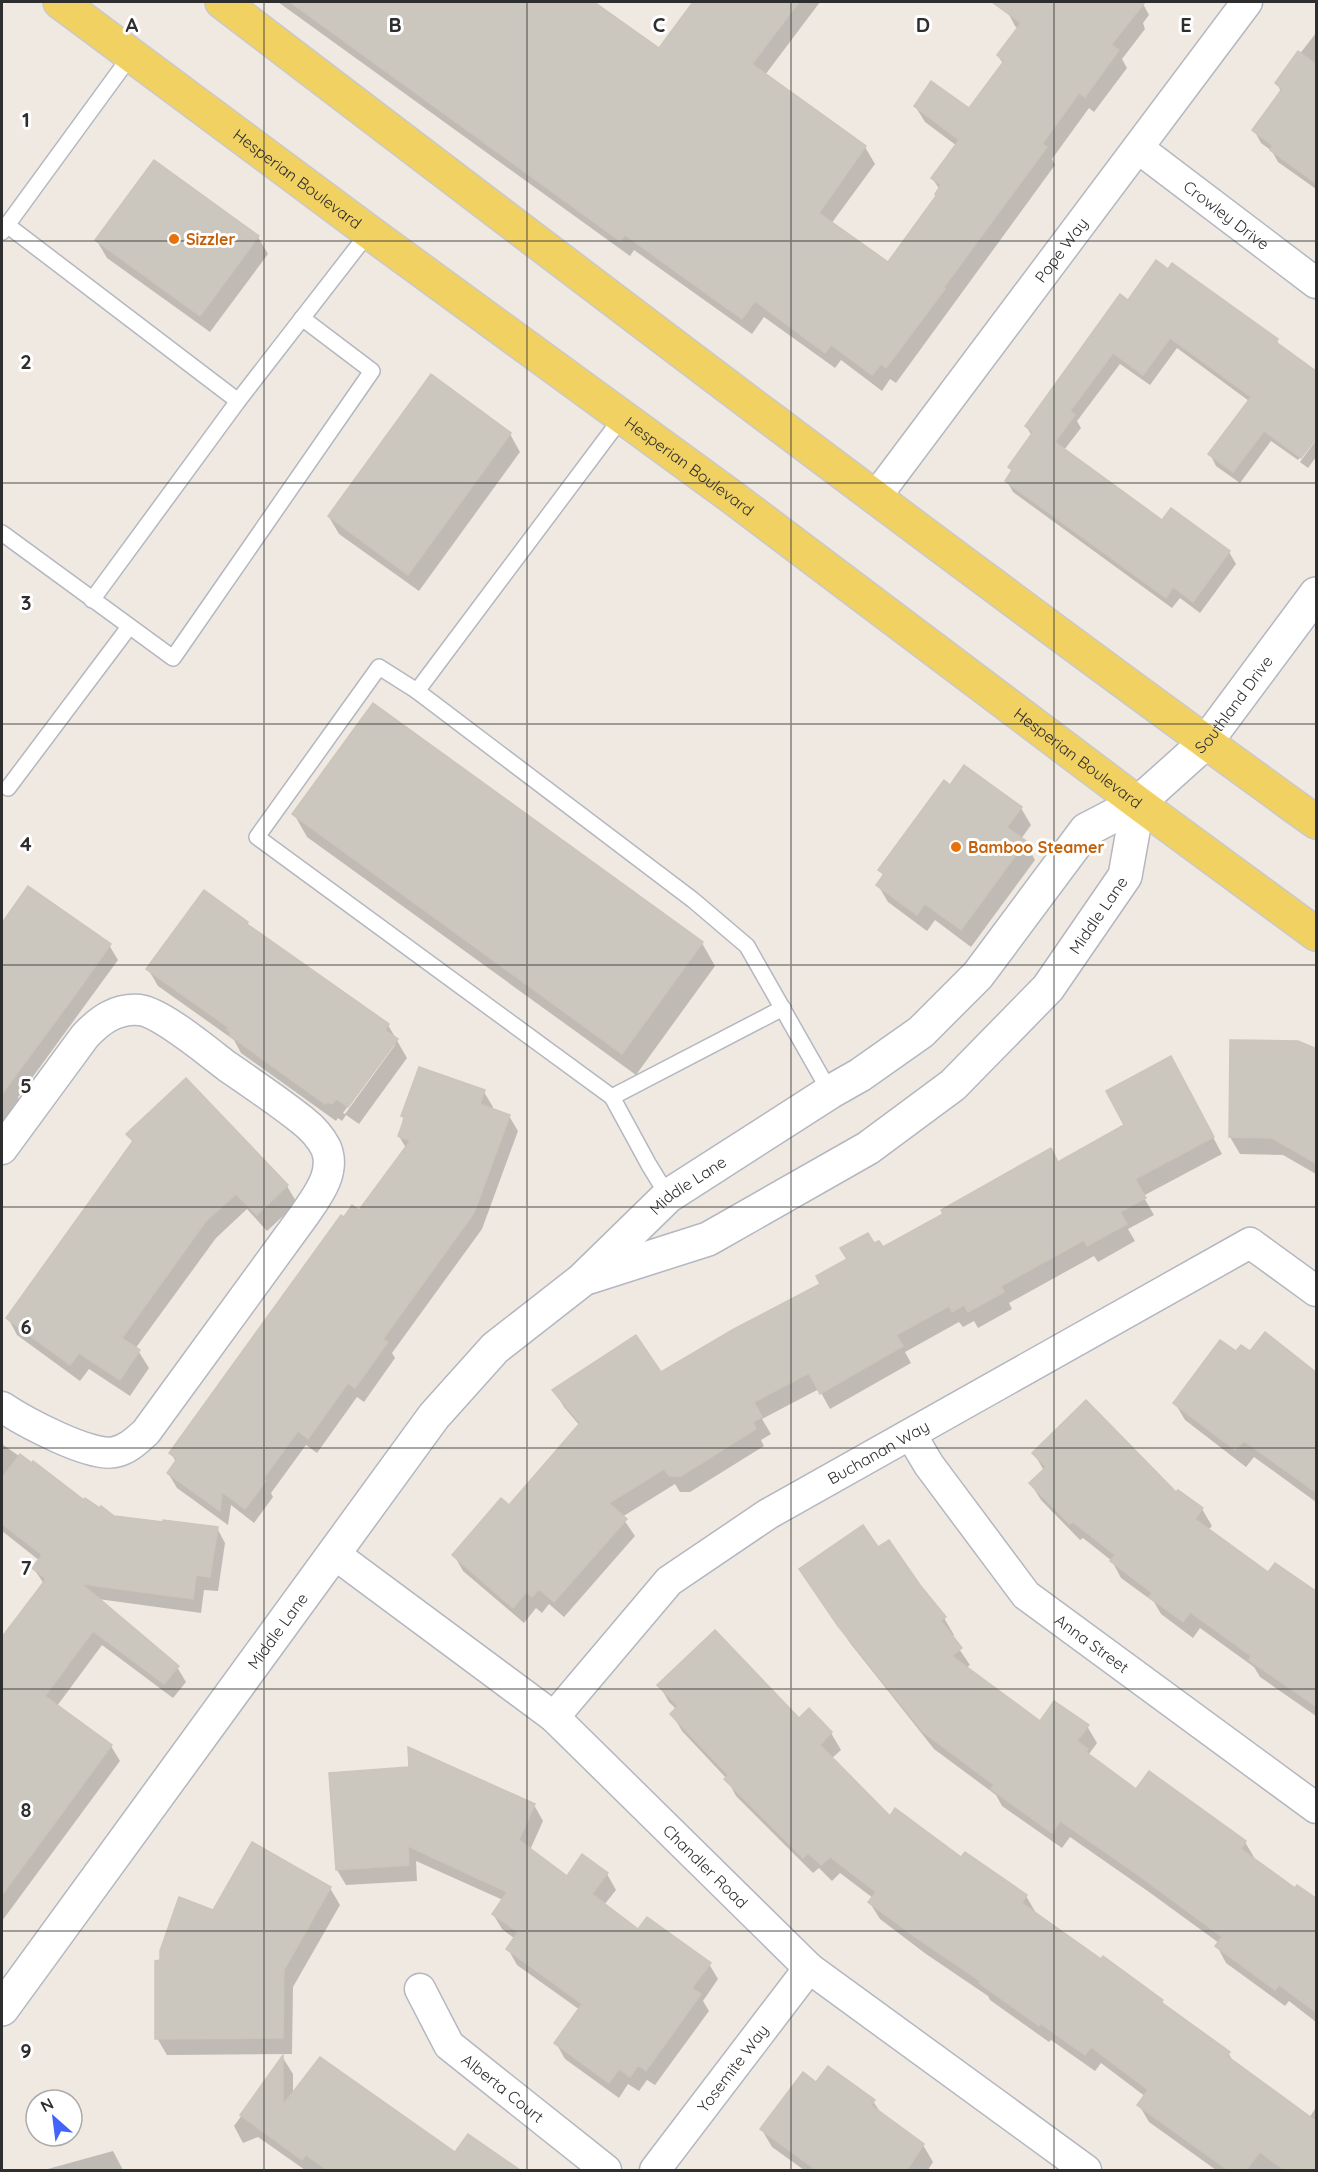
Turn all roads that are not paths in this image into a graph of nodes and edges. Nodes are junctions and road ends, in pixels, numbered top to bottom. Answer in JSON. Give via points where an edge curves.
{"nodes":[{"id":1,"x":60,"y":2,"type":"edge"},
{"id":2,"x":222,"y":2,"type":"edge"},
{"id":3,"x":1247,"y":2,"type":"edge"},
{"id":4,"x":132,"y":54,"type":"junction"},
{"id":5,"x":1138,"y":148,"type":"junction"},
{"id":6,"x":4,"y":229,"type":"edge"},
{"id":7,"x":369,"y":232,"type":"junction"},
{"id":8,"x":1317,"y":283,"type":"edge"},
{"id":9,"x":302,"y":318,"type":"junction"},
{"id":10,"x":238,"y":401,"type":"junction"},
{"id":11,"x":623,"y":416,"type":"junction"},
{"id":12,"x":875,"y":498,"type":"junction"},
{"id":13,"x":2,"y":533,"type":"edge"},
{"id":14,"x":1317,"y":594,"type":"edge"},
{"id":15,"x":92,"y":600,"type":"junction"},
{"id":16,"x":129,"y":627,"type":"junction"},
{"id":17,"x":417,"y":691,"type":"junction"},
{"id":18,"x":1206,"y":742,"type":"junction"},
{"id":19,"x":8,"y":788,"type":"dead end"},
{"id":20,"x":1138,"y":803,"type":"junction"},
{"id":21,"x":1317,"y":822,"type":"edge"},
{"id":22,"x":1317,"y":934,"type":"edge"},
{"id":23,"x":783,"y":1008,"type":"junction"},
{"id":24,"x":830,"y":1092,"type":"junction"},
{"id":25,"x":612,"y":1097,"type":"junction"},
{"id":26,"x":2,"y":1149,"type":"edge"},
{"id":27,"x":668,"y":1196,"type":"junction"},
{"id":28,"x":582,"y":1280,"type":"junction"},
{"id":29,"x":1317,"y":1291,"type":"edge"},
{"id":30,"x":2,"y":1407,"type":"edge"},
{"id":31,"x":911,"y":1435,"type":"junction"},
{"id":32,"x":333,"y":1553,"type":"junction"},
{"id":33,"x":554,"y":1718,"type":"junction"},
{"id":34,"x":1317,"y":1808,"type":"edge"},
{"id":35,"x":809,"y":1968,"type":"junction"},
{"id":36,"x":420,"y":1989,"type":"dead end"},
{"id":37,"x":2,"y":2009,"type":"edge"},
{"id":38,"x":606,"y":2170,"type":"edge"},
{"id":39,"x":655,"y":2170,"type":"edge"},
{"id":40,"x":1086,"y":2170,"type":"edge"}],
"edges":[{"from":1,"to":4,"type":"main road","name":"Hesperian Boulevard"},
{"from":2,"to":12,"type":"main road"},
{"from":3,"to":5,"type":"street","name":"Pope Way"},
{"from":4,"to":6,"type":"lane"},
{"from":4,"to":7,"type":"main road","name":"Hesperian Boulevard"},
{"from":5,"to":8,"type":"street","name":"Crowley Drive"},
{"from":5,"to":12,"type":"street","name":"Pope Way"},
{"from":6,"to":10,"type":"lane"},
{"from":7,"to":9,"type":"lane"},
{"from":7,"to":11,"type":"main road","name":"Hesperian Boulevard"},
{"from":9,"to":10,"type":"lane"},
{"from":9,"to":16,"type":"lane","via":[[372,371],[173,658]]},
{"from":10,"to":15,"type":"lane"},
{"from":11,"to":17,"type":"lane"},
{"from":11,"to":20,"type":"main road","name":"Hesperian Boulevard"},
{"from":12,"to":18,"type":"main road"},
{"from":13,"to":15,"type":"lane"},
{"from":14,"to":18,"type":"street","name":"Southland Drive"},
{"from":15,"to":16,"type":"lane"},
{"from":16,"to":19,"type":"lane"},
{"from":17,"to":23,"type":"lane","via":[[693,900],[747,946]]},
{"from":17,"to":25,"type":"lane","via":[[379,666],[257,837]]},
{"from":18,"to":20,"type":"street","name":"Southland Drive"},
{"from":18,"to":21,"type":"main road"},
{"from":20,"to":22,"type":"main road","name":"Hesperian Boulevard"},
{"from":20,"to":24,"type":"street","name":"Middle Lane","via":[[1086,830],[978,975],[921,1032]]},
{"from":20,"to":28,"type":"street","name":"Middle Lane","via":[[1125,876],[1048,988],[953,1085],[868,1148],[708,1239]]},
{"from":23,"to":24,"type":"lane"},
{"from":23,"to":25,"type":"lane"},
{"from":24,"to":27,"type":"street","name":"Middle Lane"},
{"from":25,"to":27,"type":"lane"},
{"from":26,"to":30,"type":"street","via":[[99,1021],[114,1013],[143,1010],[304,1121],[326,1148],[329,1164],[326,1180],[305,1214],[146,1432],[130,1447],[113,1453],[96,1452]]},
{"from":27,"to":28,"type":"street","name":"Middle Lane"},
{"from":28,"to":32,"type":"street","name":"Middle Lane","via":[[495,1348],[434,1416]]},
{"from":29,"to":31,"type":"street","name":"Buchanan Way","via":[[1250,1243]]},
{"from":31,"to":33,"type":"street","name":"Buchanan Way","via":[[768,1514],[669,1581]]},
{"from":31,"to":34,"type":"street","name":"Anna Street","via":[[928,1465],[1026,1594]]},
{"from":32,"to":33,"type":"street","name":"Chandler Road"},
{"from":32,"to":37,"type":"street","name":"Middle Lane"},
{"from":33,"to":35,"type":"street","name":"Chandler Road"},
{"from":35,"to":39,"type":"street","name":"Yosemite Way"},
{"from":35,"to":40,"type":"street","name":"Chandler Road"},
{"from":36,"to":38,"type":"street","name":"Alberta Court","via":[[449,2045]]}]}
